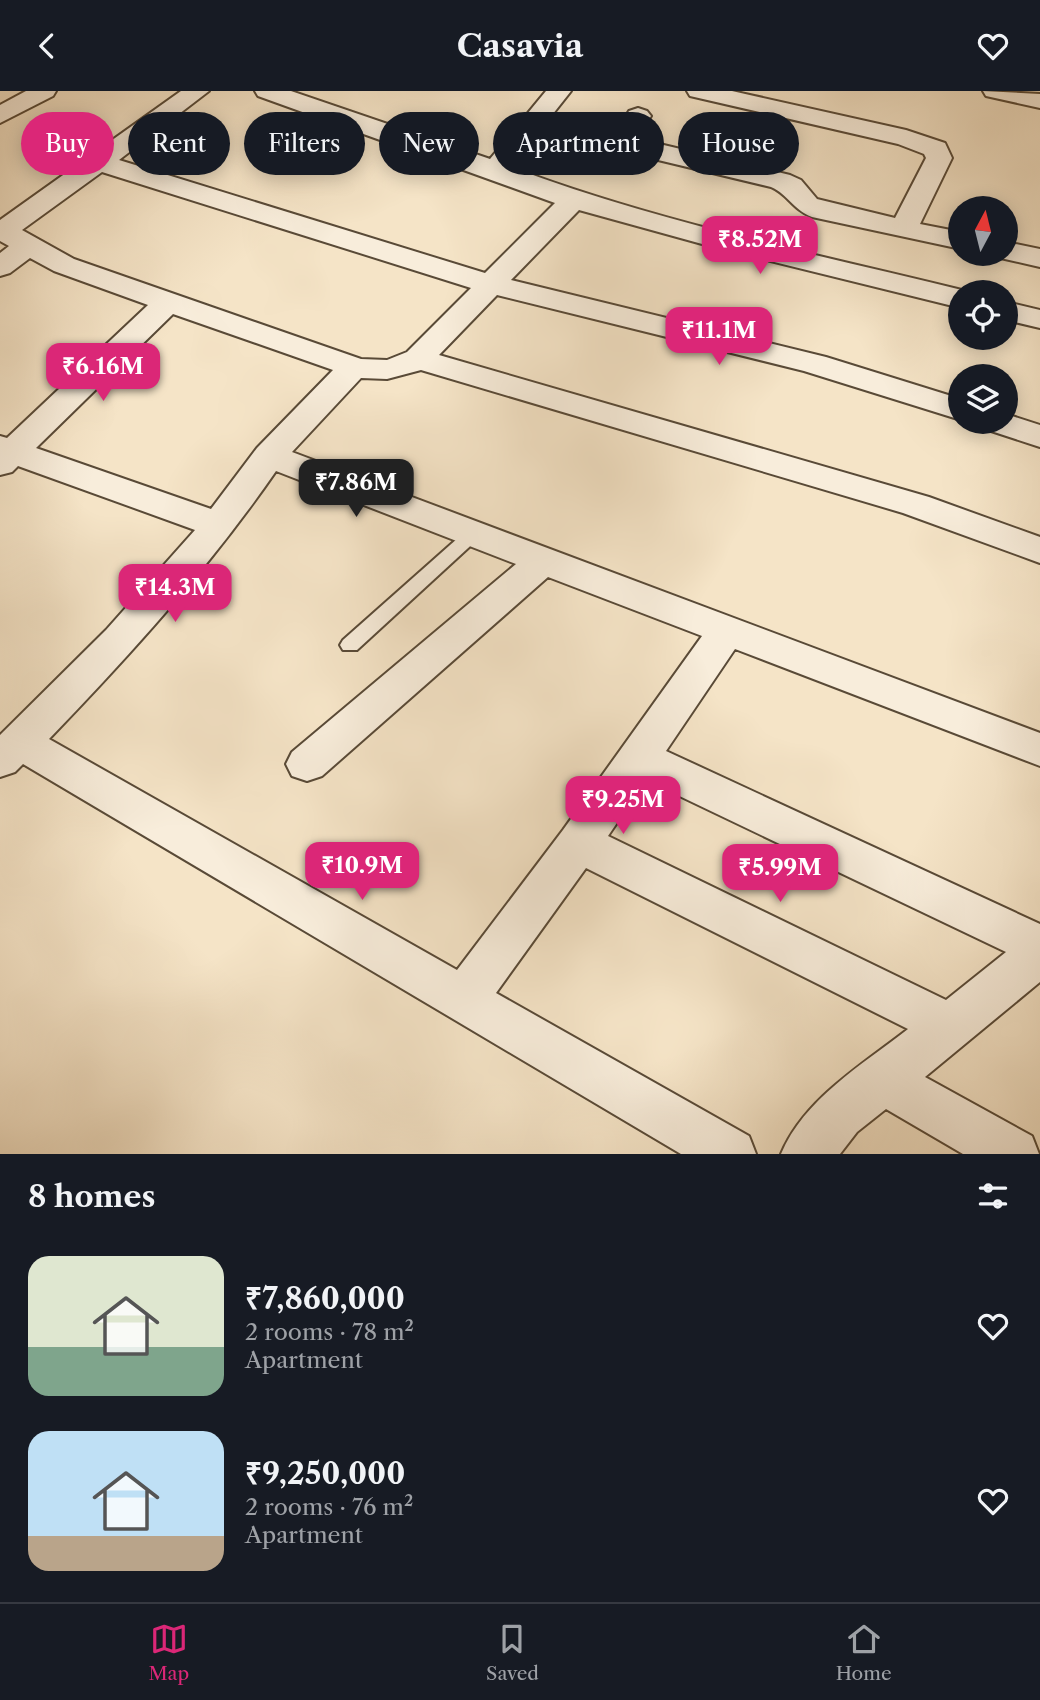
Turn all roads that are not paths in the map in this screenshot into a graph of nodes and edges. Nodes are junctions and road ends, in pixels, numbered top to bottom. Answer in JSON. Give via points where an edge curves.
{"nodes":[{"id":1,"x":197,"y":91,"type":"edge"},
{"id":2,"x":267,"y":91,"type":"edge"},
{"id":3,"x":558,"y":91,"type":"edge"},
{"id":4,"x":699,"y":91,"type":"edge"},
{"id":5,"x":995,"y":91,"type":"edge"},
{"id":6,"x":36,"y":92,"type":"edge"},
{"id":7,"x":1040,"y":101,"type":"edge"},
{"id":8,"x":541,"y":112,"type":"edge"},
{"id":9,"x":0,"y":115,"type":"edge"},
{"id":10,"x":114,"y":151,"type":"edge"},
{"id":11,"x":664,"y":152,"type":"edge"},
{"id":12,"x":114,"y":167,"type":"edge"},
{"id":13,"x":493,"y":169,"type":"edge"},
{"id":14,"x":83,"y":175,"type":"edge"},
{"id":15,"x":508,"y":175,"type":"edge"},
{"id":16,"x":573,"y":200,"type":"junction"},
{"id":17,"x":903,"y":229,"type":"junction"},
{"id":18,"x":11,"y":235,"type":"edge"},
{"id":19,"x":948,"y":238,"type":"edge"},
{"id":20,"x":1018,"y":253,"type":"edge"},
{"id":21,"x":1040,"y":258,"type":"edge"},
{"id":22,"x":0,"y":267,"type":"edge"},
{"id":23,"x":489,"y":284,"type":"junction"},
{"id":24,"x":948,"y":296,"type":"edge"},
{"id":25,"x":168,"y":302,"type":"junction"},
{"id":26,"x":1018,"y":314,"type":"edge"},
{"id":27,"x":1040,"y":319,"type":"edge"},
{"id":28,"x":418,"y":359,"type":"junction"},
{"id":29,"x":354,"y":367,"type":"junction"},
{"id":30,"x":948,"y":406,"type":"edge"},
{"id":31,"x":1018,"y":429,"type":"edge"},
{"id":32,"x":1040,"y":436,"type":"edge"},
{"id":33,"x":4,"y":454,"type":"edge"},
{"id":34,"x":269,"y":456,"type":"junction"},
{"id":35,"x":219,"y":525,"type":"junction"},
{"id":36,"x":473,"y":534,"type":"junction"},
{"id":37,"x":1040,"y":549,"type":"edge"},
{"id":38,"x":543,"y":561,"type":"junction"},
{"id":39,"x":727,"y":631,"type":"junction"},
{"id":40,"x":350,"y":645,"type":"dead end"},
{"id":41,"x":1040,"y":750,"type":"edge"},
{"id":42,"x":10,"y":751,"type":"edge"},
{"id":43,"x":638,"y":757,"type":"junction"},
{"id":44,"x":307,"y":764,"type":"dead end"},
{"id":45,"x":579,"y":843,"type":"junction"},
{"id":46,"x":1040,"y":946,"type":"edge"},
{"id":47,"x":1040,"y":954,"type":"edge"},
{"id":48,"x":463,"y":1000,"type":"junction"},
{"id":49,"x":950,"y":1026,"type":"junction"},
{"id":50,"x":883,"y":1080,"type":"junction"},
{"id":51,"x":730,"y":1154,"type":"edge"},
{"id":52,"x":807,"y":1154,"type":"edge"},
{"id":53,"x":1013,"y":1154,"type":"edge"}],
"edges":[{"from":1,"to":10,"type":"street"},
{"from":2,"to":13,"type":"street"},
{"from":3,"to":8,"type":"street"},
{"from":4,"to":17,"type":"street","via":[[906,138],[936,149],[939,158]]},
{"from":5,"to":7,"type":"street"},
{"from":6,"to":9,"type":"street"},
{"from":11,"to":17,"type":"street","via":[[780,181],[814,208]]},
{"from":12,"to":23,"type":"street"},
{"from":14,"to":18,"type":"street"},
{"from":15,"to":16,"type":"street"},
{"from":16,"to":23,"type":"street"},
{"from":16,"to":24,"type":"street"},
{"from":17,"to":19,"type":"street"},
{"from":18,"to":22,"type":"street"},
{"from":18,"to":25,"type":"street","via":[[64,265]]},
{"from":20,"to":21,"type":"street"},
{"from":23,"to":28,"type":"street"},
{"from":23,"to":30,"type":"street","via":[[815,364]]},
{"from":25,"to":29,"type":"street"},
{"from":25,"to":33,"type":"street"},
{"from":26,"to":27,"type":"street"},
{"from":28,"to":29,"type":"street","via":[[403,368],[380,372]]},
{"from":28,"to":37,"type":"street","via":[[916,505]]},
{"from":29,"to":34,"type":"street"},
{"from":31,"to":32,"type":"street"},
{"from":33,"to":35,"type":"street"},
{"from":34,"to":35,"type":"street"},
{"from":34,"to":36,"type":"street"},
{"from":35,"to":42,"type":"street","via":[[120,641]]},
{"from":36,"to":38,"type":"street"},
{"from":36,"to":40,"type":"lane"},
{"from":38,"to":39,"type":"street"},
{"from":38,"to":44,"type":"street"},
{"from":39,"to":41,"type":"street"},
{"from":39,"to":43,"type":"street"},
{"from":42,"to":48,"type":"street"},
{"from":43,"to":45,"type":"street"},
{"from":43,"to":46,"type":"street"},
{"from":45,"to":48,"type":"street"},
{"from":45,"to":49,"type":"street"},
{"from":47,"to":49,"type":"street"},
{"from":48,"to":51,"type":"street"},
{"from":49,"to":50,"type":"street"},
{"from":50,"to":52,"type":"street","via":[[839,1115]]},
{"from":50,"to":53,"type":"street"}]}
